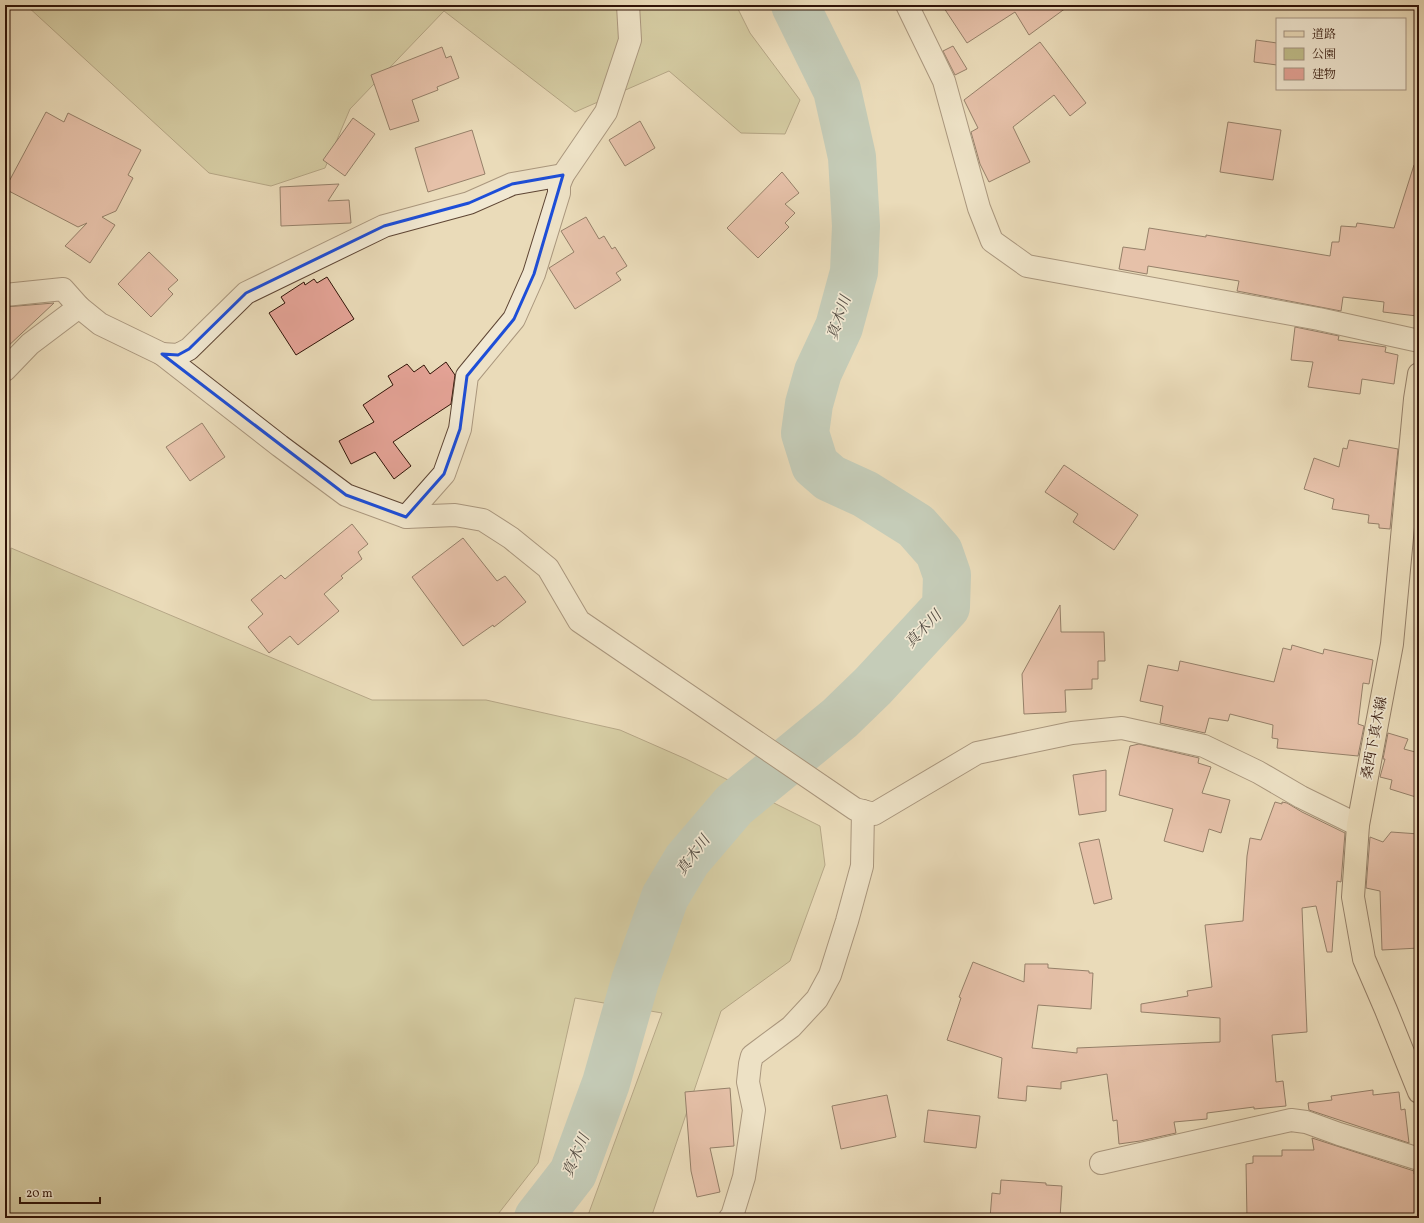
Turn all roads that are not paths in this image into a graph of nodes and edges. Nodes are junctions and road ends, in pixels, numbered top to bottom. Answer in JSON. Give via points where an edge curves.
{"nodes":[{"id":1,"x":628,"y":5,"type":"edge"},
{"id":2,"x":907,"y":5,"type":"edge"},
{"id":3,"x":563,"y":175,"type":"junction"},
{"id":4,"x":5,"y":295,"type":"edge"},
{"id":5,"x":79,"y":307,"type":"junction"},
{"id":6,"x":1419,"y":341,"type":"edge"},
{"id":7,"x":162,"y":354,"type":"junction"},
{"id":8,"x":5,"y":370,"type":"edge"},
{"id":9,"x":1419,"y":374,"type":"edge"},
{"id":10,"x":406,"y":517,"type":"junction"},
{"id":11,"x":863,"y":811,"type":"junction"},
{"id":12,"x":1358,"y":825,"type":"junction"},
{"id":13,"x":1419,"y":1092,"type":"edge"},
{"id":14,"x":1419,"y":1159,"type":"edge"},
{"id":15,"x":1101,"y":1163,"type":"dead end"},
{"id":16,"x":730,"y":1218,"type":"edge"}],
"edges":[{"from":1,"to":3,"type":"street","via":[[630,40],[606,112]]},
{"from":2,"to":6,"type":"street","via":[[944,82],[979,208],[992,241],[1027,266],[1319,319]]},
{"from":3,"to":7,"type":"street","via":[[512,184],[469,203],[384,226],[246,294],[189,349],[178,355]]},
{"from":3,"to":10,"type":"street","via":[[534,274],[514,319],[467,376],[460,429],[444,474]]},
{"from":4,"to":5,"type":"street","via":[[63,289]]},
{"from":5,"to":7,"type":"street","via":[[100,324]]},
{"from":5,"to":8,"type":"street","via":[[30,344]]},
{"from":7,"to":10,"type":"street","via":[[346,495]]},
{"from":9,"to":12,"type":"main road","name":"桑西下真木線","via":[[1392,644]]},
{"from":10,"to":11,"type":"street","via":[[455,515],[483,520],[511,538],[548,568],[580,621],[855,809]]},
{"from":11,"to":12,"type":"street","via":[[874,814],[977,753],[1072,733],[1122,728],[1204,746]]},
{"from":11,"to":16,"type":"street","via":[[862,866],[830,976],[817,999],[791,1027],[752,1056],[748,1082],[754,1110],[744,1177]]},
{"from":12,"to":13,"type":"main road","name":"桑西下真木線","via":[[1353,897],[1364,959]]},
{"from":14,"to":15,"type":"street","via":[[1306,1122],[1291,1120]]}]}
